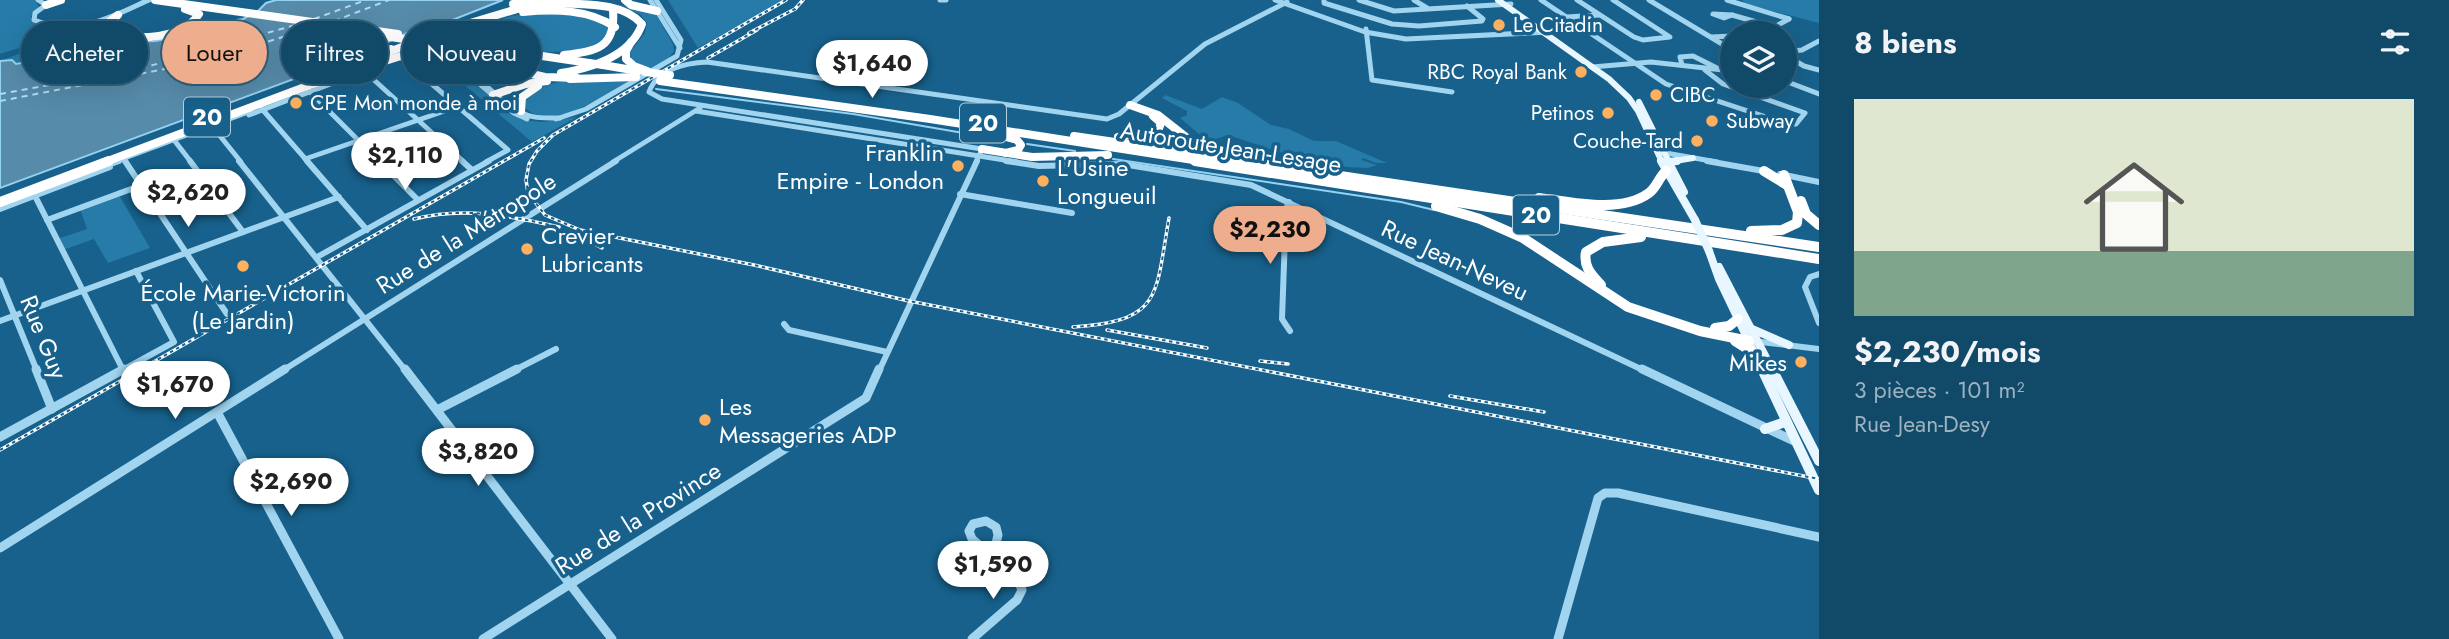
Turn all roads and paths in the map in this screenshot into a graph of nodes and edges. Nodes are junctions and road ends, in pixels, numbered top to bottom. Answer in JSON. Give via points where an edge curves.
{"nodes":[{"id":1,"x":38,"y":0,"type":"edge"},
{"id":2,"x":61,"y":0,"type":"edge"},
{"id":3,"x":149,"y":0,"type":"edge"},
{"id":4,"x":538,"y":0,"type":"edge"},
{"id":5,"x":596,"y":0,"type":"edge"},
{"id":6,"x":625,"y":0,"type":"edge"},
{"id":7,"x":940,"y":0,"type":"edge"},
{"id":8,"x":946,"y":0,"type":"edge"},
{"id":9,"x":1275,"y":0,"type":"edge"},
{"id":10,"x":1324,"y":0,"type":"edge"},
{"id":11,"x":1359,"y":0,"type":"edge"},
{"id":12,"x":1414,"y":0,"type":"edge"},
{"id":13,"x":1541,"y":0,"type":"edge"},
{"id":14,"x":1577,"y":0,"type":"edge"},
{"id":15,"x":1613,"y":0,"type":"edge"},
{"id":16,"x":1650,"y":0,"type":"edge"},
{"id":17,"x":1657,"y":0,"type":"edge"},
{"id":18,"x":1727,"y":0,"type":"edge"},
{"id":19,"x":159,"y":1,"type":"edge"},
{"id":20,"x":548,"y":1,"type":"edge"},
{"id":21,"x":142,"y":2,"type":"edge"},
{"id":22,"x":1285,"y":2,"type":"edge"},
{"id":23,"x":1505,"y":2,"type":"edge"},
{"id":24,"x":655,"y":3,"type":"edge"},
{"id":25,"x":612,"y":4,"type":"edge"},
{"id":26,"x":46,"y":5,"type":"junction"},
{"id":27,"x":1467,"y":6,"type":"junction"},
{"id":28,"x":1428,"y":8,"type":"junction"},
{"id":29,"x":118,"y":15,"type":"junction"},
{"id":30,"x":1600,"y":15,"type":"junction"},
{"id":31,"x":1732,"y":15,"type":"dead end"},
{"id":32,"x":1567,"y":18,"type":"junction"},
{"id":33,"x":483,"y":20,"type":"junction"},
{"id":34,"x":37,"y":21,"type":"edge"},
{"id":35,"x":98,"y":21,"type":"edge"},
{"id":36,"x":110,"y":21,"type":"edge"},
{"id":37,"x":465,"y":21,"type":"edge"},
{"id":38,"x":481,"y":21,"type":"edge"},
{"id":39,"x":1753,"y":21,"type":"edge"},
{"id":40,"x":1785,"y":21,"type":"edge"},
{"id":41,"x":615,"y":27,"type":"junction"},
{"id":42,"x":1366,"y":30,"type":"junction"},
{"id":43,"x":1543,"y":32,"type":"junction"},
{"id":44,"x":402,"y":34,"type":"edge"},
{"id":45,"x":148,"y":37,"type":"edge"},
{"id":46,"x":1712,"y":37,"type":"junction"},
{"id":47,"x":1720,"y":37,"type":"edge"},
{"id":48,"x":632,"y":40,"type":"junction"},
{"id":49,"x":1819,"y":40,"type":"edge"},
{"id":50,"x":1720,"y":42,"type":"edge"},
{"id":51,"x":1816,"y":45,"type":"edge"},
{"id":52,"x":402,"y":50,"type":"edge"},
{"id":53,"x":1797,"y":51,"type":"edge"},
{"id":54,"x":402,"y":56,"type":"edge"},
{"id":55,"x":541,"y":56,"type":"joint"},
{"id":56,"x":541,"y":61,"type":"edge"},
{"id":57,"x":1797,"y":62,"type":"edge"},
{"id":58,"x":1633,"y":63,"type":"junction"},
{"id":59,"x":1682,"y":65,"type":"junction"},
{"id":60,"x":591,"y":66,"type":"junction"},
{"id":61,"x":1595,"y":66,"type":"junction"},
{"id":62,"x":1705,"y":70,"type":"junction"},
{"id":63,"x":1720,"y":70,"type":"edge"},
{"id":64,"x":1819,"y":70,"type":"edge"},
{"id":65,"x":541,"y":71,"type":"edge"},
{"id":66,"x":1720,"y":71,"type":"edge"},
{"id":67,"x":648,"y":72,"type":"junction"},
{"id":68,"x":541,"y":76,"type":"edge"},
{"id":69,"x":636,"y":77,"type":"junction"},
{"id":70,"x":577,"y":78,"type":"junction"},
{"id":71,"x":554,"y":80,"type":"junction"},
{"id":72,"x":328,"y":84,"type":"edge"},
{"id":73,"x":378,"y":84,"type":"edge"},
{"id":74,"x":433,"y":84,"type":"edge"},
{"id":75,"x":485,"y":84,"type":"edge"},
{"id":76,"x":514,"y":84,"type":"edge"},
{"id":77,"x":1797,"y":86,"type":"edge"},
{"id":78,"x":310,"y":91,"type":"junction"},
{"id":79,"x":496,"y":92,"type":"junction"},
{"id":80,"x":1452,"y":92,"type":"dead end"},
{"id":81,"x":1819,"y":94,"type":"edge"},
{"id":82,"x":703,"y":105,"type":"junction"},
{"id":83,"x":459,"y":106,"type":"junction"},
{"id":84,"x":1129,"y":106,"type":"junction"},
{"id":85,"x":261,"y":109,"type":"junction"},
{"id":86,"x":521,"y":111,"type":"junction"},
{"id":87,"x":695,"y":111,"type":"junction"},
{"id":88,"x":883,"y":113,"type":"junction"},
{"id":89,"x":559,"y":118,"type":"junction"},
{"id":90,"x":418,"y":120,"type":"junction"},
{"id":91,"x":213,"y":127,"type":"junction"},
{"id":92,"x":1059,"y":134,"type":"junction"},
{"id":93,"x":359,"y":140,"type":"junction"},
{"id":94,"x":175,"y":141,"type":"junction"},
{"id":95,"x":1660,"y":152,"type":"junction"},
{"id":96,"x":980,"y":153,"type":"junction"},
{"id":97,"x":1005,"y":153,"type":"junction"},
{"id":98,"x":1693,"y":158,"type":"junction"},
{"id":99,"x":305,"y":159,"type":"junction"},
{"id":100,"x":126,"y":160,"type":"junction"},
{"id":101,"x":1280,"y":165,"type":"junction"},
{"id":102,"x":1217,"y":166,"type":"junction"},
{"id":103,"x":1667,"y":167,"type":"junction"},
{"id":104,"x":472,"y":170,"type":"junction"},
{"id":105,"x":1764,"y":171,"type":"joint"},
{"id":106,"x":1787,"y":179,"type":"junction"},
{"id":107,"x":1819,"y":181,"type":"edge"},
{"id":108,"x":142,"y":185,"type":"junction"},
{"id":109,"x":1375,"y":191,"type":"junction"},
{"id":110,"x":1452,"y":192,"type":"junction"},
{"id":111,"x":35,"y":194,"type":"junction"},
{"id":112,"x":960,"y":194,"type":"junction"},
{"id":113,"x":339,"y":197,"type":"junction"},
{"id":114,"x":418,"y":200,"type":"junction"},
{"id":115,"x":0,"y":202,"type":"edge"},
{"id":116,"x":1289,"y":202,"type":"junction"},
{"id":117,"x":1072,"y":213,"type":"dead end"},
{"id":118,"x":285,"y":217,"type":"junction"},
{"id":119,"x":47,"y":220,"type":"junction"},
{"id":120,"x":1819,"y":225,"type":"edge"},
{"id":121,"x":367,"y":230,"type":"junction"},
{"id":122,"x":1696,"y":230,"type":"junction"},
{"id":123,"x":243,"y":233,"type":"junction"},
{"id":124,"x":1819,"y":247,"type":"edge"},
{"id":125,"x":1709,"y":251,"type":"junction"},
{"id":126,"x":187,"y":253,"type":"junction"},
{"id":127,"x":317,"y":257,"type":"junction"},
{"id":128,"x":1819,"y":259,"type":"edge"},
{"id":129,"x":136,"y":271,"type":"junction"},
{"id":130,"x":1819,"y":274,"type":"edge"},
{"id":131,"x":0,"y":280,"type":"edge"},
{"id":132,"x":82,"y":291,"type":"junction"},
{"id":133,"x":227,"y":314,"type":"dead end"},
{"id":134,"x":14,"y":316,"type":"junction"},
{"id":135,"x":1738,"y":319,"type":"junction"},
{"id":136,"x":365,"y":320,"type":"junction"},
{"id":137,"x":0,"y":321,"type":"edge"},
{"id":138,"x":1819,"y":323,"type":"edge"},
{"id":139,"x":784,"y":324,"type":"dead end"},
{"id":140,"x":1715,"y":328,"type":"junction"},
{"id":141,"x":1290,"y":331,"type":"dead end"},
{"id":142,"x":1730,"y":337,"type":"junction"},
{"id":143,"x":1752,"y":337,"type":"junction"},
{"id":144,"x":1789,"y":345,"type":"junction"},
{"id":145,"x":556,"y":349,"type":"dead end"},
{"id":146,"x":1819,"y":349,"type":"edge"},
{"id":147,"x":887,"y":352,"type":"junction"},
{"id":148,"x":1754,"y":353,"type":"junction"},
{"id":149,"x":1766,"y":358,"type":"junction"},
{"id":150,"x":123,"y":370,"type":"junction"},
{"id":151,"x":52,"y":409,"type":"junction"},
{"id":152,"x":437,"y":410,"type":"junction"},
{"id":153,"x":217,"y":411,"type":"junction"},
{"id":154,"x":1786,"y":422,"type":"junction"},
{"id":155,"x":1765,"y":429,"type":"junction"},
{"id":156,"x":0,"y":438,"type":"edge"},
{"id":157,"x":1794,"y":441,"type":"junction"},
{"id":158,"x":1810,"y":443,"type":"junction"},
{"id":159,"x":1819,"y":461,"type":"edge"},
{"id":160,"x":1819,"y":490,"type":"edge"},
{"id":161,"x":1819,"y":537,"type":"edge"},
{"id":162,"x":0,"y":548,"type":"edge"},
{"id":163,"x":1000,"y":564,"type":"junction"},
{"id":164,"x":570,"y":584,"type":"junction"},
{"id":165,"x":339,"y":639,"type":"edge"},
{"id":166,"x":483,"y":639,"type":"edge"},
{"id":167,"x":612,"y":639,"type":"edge"},
{"id":168,"x":972,"y":639,"type":"edge"},
{"id":169,"x":1558,"y":639,"type":"edge"}],
"edges":[{"from":1,"to":26,"type":"street"},
{"from":2,"to":26,"type":"highway"},
{"from":3,"to":21,"type":"street","bridge":true},
{"from":4,"to":38,"type":"highway"},
{"from":5,"to":25,"type":"highway"},
{"from":6,"to":24,"type":"highway","via":[[638,6]]},
{"from":7,"to":8,"type":"street"},
{"from":9,"to":22,"type":"street"},
{"from":10,"to":27,"type":"street","via":[[1324,4],[1368,19],[1407,26],[1482,21]]},
{"from":11,"to":28,"type":"street","via":[[1394,11]]},
{"from":12,"to":28,"type":"street"},
{"from":13,"to":32,"type":"street"},
{"from":14,"to":30,"type":"street"},
{"from":15,"to":30,"type":"street","via":[[1670,37],[1638,39]]},
{"from":16,"to":17,"type":"street"},
{"from":16,"to":46,"type":"street"},
{"from":18,"to":40,"type":"street","via":[[1789,19]]},
{"from":19,"to":21,"type":"highway"},
{"from":19,"to":44,"type":"highway","bridge":true},
{"from":19,"to":45,"type":"highway","via":[[196,11],[198,18],[187,27]]},
{"from":20,"to":25,"type":"highway"},
{"from":20,"to":33,"type":"highway"},
{"from":20,"to":37,"type":"highway","bridge":true,"via":[[513,4]]},
{"from":20,"to":115,"type":"highway","via":[[444,31]]},
{"from":21,"to":29,"type":"street"},
{"from":22,"to":42,"type":"street"},
{"from":22,"to":84,"type":"street","via":[[1205,44]]},
{"from":23,"to":27,"type":"street"},
{"from":23,"to":43,"type":"main road"},
{"from":24,"to":89,"type":"street","via":[[681,40],[675,58],[583,111]]},
{"from":25,"to":41,"type":"highway"},
{"from":25,"to":48,"type":"highway","via":[[640,20],[641,29]]},
{"from":26,"to":34,"type":"street","via":[[35,13]]},
{"from":27,"to":28,"type":"street"},
{"from":29,"to":35,"type":"street"},
{"from":29,"to":36,"type":"highway"},
{"from":30,"to":32,"type":"street"},
{"from":31,"to":39,"type":"street"},
{"from":32,"to":58,"type":"street"},
{"from":33,"to":41,"type":"highway","via":[[549,10],[598,18]]},
{"from":33,"to":115,"type":"highway"},
{"from":41,"to":55,"type":"highway","via":[[613,37],[598,48]]},
{"from":42,"to":43,"type":"street","via":[[1406,39]]},
{"from":42,"to":80,"type":"street","via":[[1372,80]]},
{"from":43,"to":61,"type":"main road"},
{"from":46,"to":47,"type":"street"},
{"from":46,"to":50,"type":"street"},
{"from":48,"to":65,"type":"highway","via":[[598,64],[555,73]]},
{"from":48,"to":67,"type":"highway","via":[[625,57]]},
{"from":49,"to":51,"type":"street"},
{"from":51,"to":53,"type":"street"},
{"from":52,"to":115,"type":"highway","number":"20"},
{"from":54,"to":115,"type":"highway","via":[[298,90]]},
{"from":55,"to":60,"type":"highway"},
{"from":56,"to":60,"type":"highway"},
{"from":57,"to":64,"type":"street"},
{"from":58,"to":59,"type":"street"},
{"from":58,"to":61,"type":"street"},
{"from":58,"to":62,"type":"street","via":[[1666,84],[1787,124],[1796,124],[1805,113],[1723,84]]},
{"from":59,"to":62,"type":"street"},
{"from":59,"to":63,"type":"street","via":[[1680,57],[1693,56]]},
{"from":60,"to":67,"type":"highway","name":"Autoroute Jean-Lesage","bridge":true},
{"from":60,"to":69,"type":"highway"},
{"from":61,"to":95,"type":"main road","via":[[1620,81],[1641,104]]},
{"from":62,"to":66,"type":"street"},
{"from":67,"to":92,"type":"highway","name":"Autoroute Jean-Lesage","number":"20","bridge":true},
{"from":68,"to":70,"type":"highway"},
{"from":69,"to":70,"type":"highway"},
{"from":69,"to":88,"type":"highway","name":"Autoroute Jean-Lesage","number":"20"},
{"from":70,"to":71,"type":"highway"},
{"from":71,"to":79,"type":"highway"},
{"from":71,"to":86,"type":"highway","via":[[525,93]]},
{"from":72,"to":78,"type":"street"},
{"from":73,"to":90,"type":"street"},
{"from":74,"to":83,"type":"street"},
{"from":75,"to":79,"type":"street"},
{"from":76,"to":79,"type":"highway"},
{"from":77,"to":81,"type":"street"},
{"from":78,"to":85,"type":"street"},
{"from":78,"to":93,"type":"street"},
{"from":79,"to":86,"type":"street"},
{"from":79,"to":89,"type":"street","via":[[523,118]]},
{"from":82,"to":84,"type":"street","name":"Rue Jean-Neveu","via":[[654,97],[648,88],[678,67],[707,62],[1084,118],[1109,119]]},
{"from":82,"to":87,"type":"street","name":"Rue de la Métropole"},
{"from":82,"to":96,"type":"street","name":"Rue Jean-Neveu"},
{"from":83,"to":90,"type":"street"},
{"from":83,"to":104,"type":"street","via":[[508,150]]},
{"from":84,"to":92,"type":"highway","via":[[1154,117],[1161,123],[1160,129],[1134,136]]},
{"from":84,"to":101,"type":"highway","via":[[1158,115],[1195,143]]},
{"from":85,"to":91,"type":"street"},
{"from":85,"to":99,"type":"street"},
{"from":86,"to":89,"type":"street"},
{"from":87,"to":96,"type":"street","name":"Rue Jean-Neveu"},
{"from":87,"to":136,"type":"street","name":"Rue de la Métropole"},
{"from":88,"to":97,"type":"highway","via":[[1020,142],[1019,149]]},
{"from":88,"to":102,"type":"highway","name":"Autoroute Jean-Lesage","number":"20"},
{"from":90,"to":93,"type":"street"},
{"from":90,"to":104,"type":"street"},
{"from":91,"to":94,"type":"street"},
{"from":91,"to":118,"type":"street"},
{"from":92,"to":101,"type":"highway","name":"Autoroute Jean-Lesage","number":"20"},
{"from":93,"to":99,"type":"street"},
{"from":93,"to":114,"type":"street"},
{"from":94,"to":100,"type":"street"},
{"from":94,"to":123,"type":"street"},
{"from":95,"to":98,"type":"street"},
{"from":95,"to":103,"type":"main road"},
{"from":96,"to":97,"type":"highway"},
{"from":96,"to":112,"type":"street","name":"Rue de la Province"},
{"from":96,"to":116,"type":"street","name":"Rue Jean-Neveu","via":[[1049,167],[1132,166],[1249,184]]},
{"from":97,"to":102,"type":"highway","via":[[1032,157],[1102,154]]},
{"from":98,"to":103,"type":"main road"},
{"from":98,"to":105,"type":"street"},
{"from":99,"to":113,"type":"street"},
{"from":100,"to":108,"type":"street"},
{"from":100,"to":111,"type":"street"},
{"from":101,"to":110,"type":"highway","name":"Autoroute Jean-Lesage","number":"20"},
{"from":102,"to":109,"type":"highway","name":"Autoroute Jean-Lesage","number":"20"},
{"from":103,"to":110,"type":"highway","via":[[1648,193],[1616,202]]},
{"from":103,"to":122,"type":"main road"},
{"from":104,"to":114,"type":"street"},
{"from":105,"to":106,"type":"highway"},
{"from":106,"to":107,"type":"street"},
{"from":106,"to":120,"type":"highway","via":[[1805,212]]},
{"from":106,"to":122,"type":"highway","via":[[1799,216],[1791,227]]},
{"from":108,"to":119,"type":"street"},
{"from":108,"to":126,"type":"street"},
{"from":109,"to":122,"type":"highway","name":"Autoroute Jean-Lesage","number":"20"},
{"from":109,"to":142,"type":"highway","via":[[1497,225],[1545,251],[1627,307]]},
{"from":110,"to":122,"type":"highway","name":"Autoroute Jean-Lesage","number":"20"},
{"from":111,"to":115,"type":"street"},
{"from":111,"to":119,"type":"street"},
{"from":112,"to":117,"type":"street"},
{"from":112,"to":147,"type":"street","name":"Rue de la Province"},
{"from":113,"to":118,"type":"street"},
{"from":113,"to":121,"type":"street"},
{"from":114,"to":121,"type":"street"},
{"from":116,"to":141,"type":"street","via":[[1282,319]]},
{"from":116,"to":155,"type":"street","name":"Rue Jean-Neveu"},
{"from":118,"to":123,"type":"street"},
{"from":118,"to":127,"type":"street"},
{"from":119,"to":132,"type":"street"},
{"from":121,"to":127,"type":"street"},
{"from":122,"to":124,"type":"highway","name":"Autoroute Jean-Lesage","number":"20"},
{"from":122,"to":125,"type":"main road","bridge":true},
{"from":122,"to":128,"type":"highway","name":"Autoroute Jean-Lesage","number":"20"},
{"from":122,"to":140,"type":"highway","via":[[1609,239],[1590,247],[1585,263],[1602,287],[1627,303]]},
{"from":123,"to":126,"type":"street"},
{"from":125,"to":135,"type":"main road"},
{"from":125,"to":143,"type":"main road"},
{"from":126,"to":129,"type":"street"},
{"from":126,"to":133,"type":"street"},
{"from":127,"to":136,"type":"street"},
{"from":129,"to":132,"type":"street"},
{"from":129,"to":150,"type":"street","via":[[174,342]]},
{"from":130,"to":138,"type":"street","via":[[1810,277],[1805,287]]},
{"from":131,"to":134,"type":"street","name":"Rue Guy"},
{"from":132,"to":134,"type":"street"},
{"from":132,"to":150,"type":"street"},
{"from":134,"to":137,"type":"street"},
{"from":134,"to":151,"type":"street","name":"Rue Guy"},
{"from":135,"to":140,"type":"highway"},
{"from":135,"to":143,"type":"main road"},
{"from":136,"to":152,"type":"street"},
{"from":136,"to":153,"type":"street","name":"Rue de la Métropole"},
{"from":139,"to":147,"type":"street","via":[[789,330]]},
{"from":140,"to":143,"type":"highway"},
{"from":142,"to":143,"type":"highway"},
{"from":142,"to":148,"type":"highway"},
{"from":143,"to":144,"type":"main road"},
{"from":143,"to":144,"type":"street"},
{"from":143,"to":148,"type":"main road"},
{"from":143,"to":149,"type":"main road"},
{"from":144,"to":146,"type":"street"},
{"from":144,"to":149,"type":"main road","via":[[1770,350]]},
{"from":145,"to":152,"type":"street"},
{"from":147,"to":164,"type":"street","name":"Rue de la Province","via":[[866,398]]},
{"from":148,"to":154,"type":"main road"},
{"from":149,"to":158,"type":"main road"},
{"from":150,"to":151,"type":"street"},
{"from":151,"to":156,"type":"street"},
{"from":152,"to":164,"type":"street"},
{"from":153,"to":162,"type":"street","name":"Rue de la Métropole"},
{"from":153,"to":165,"type":"street"},
{"from":154,"to":155,"type":"main road"},
{"from":154,"to":157,"type":"main road"},
{"from":155,"to":157,"type":"street","name":"Rue Jean-Neveu"},
{"from":157,"to":158,"type":"street","name":"Rue Jean-Neveu"},
{"from":157,"to":160,"type":"main road"},
{"from":158,"to":159,"type":"main road"},
{"from":161,"to":169,"type":"street","via":[[1605,493],[1598,498]]},
{"from":163,"to":163,"type":"street","via":[[994,551],[996,527],[983,521],[973,524],[972,539]]},
{"from":163,"to":168,"type":"street","via":[[1019,581],[1021,596]]},
{"from":164,"to":166,"type":"street","name":"Rue de la Province"},
{"from":164,"to":167,"type":"street"}]}
